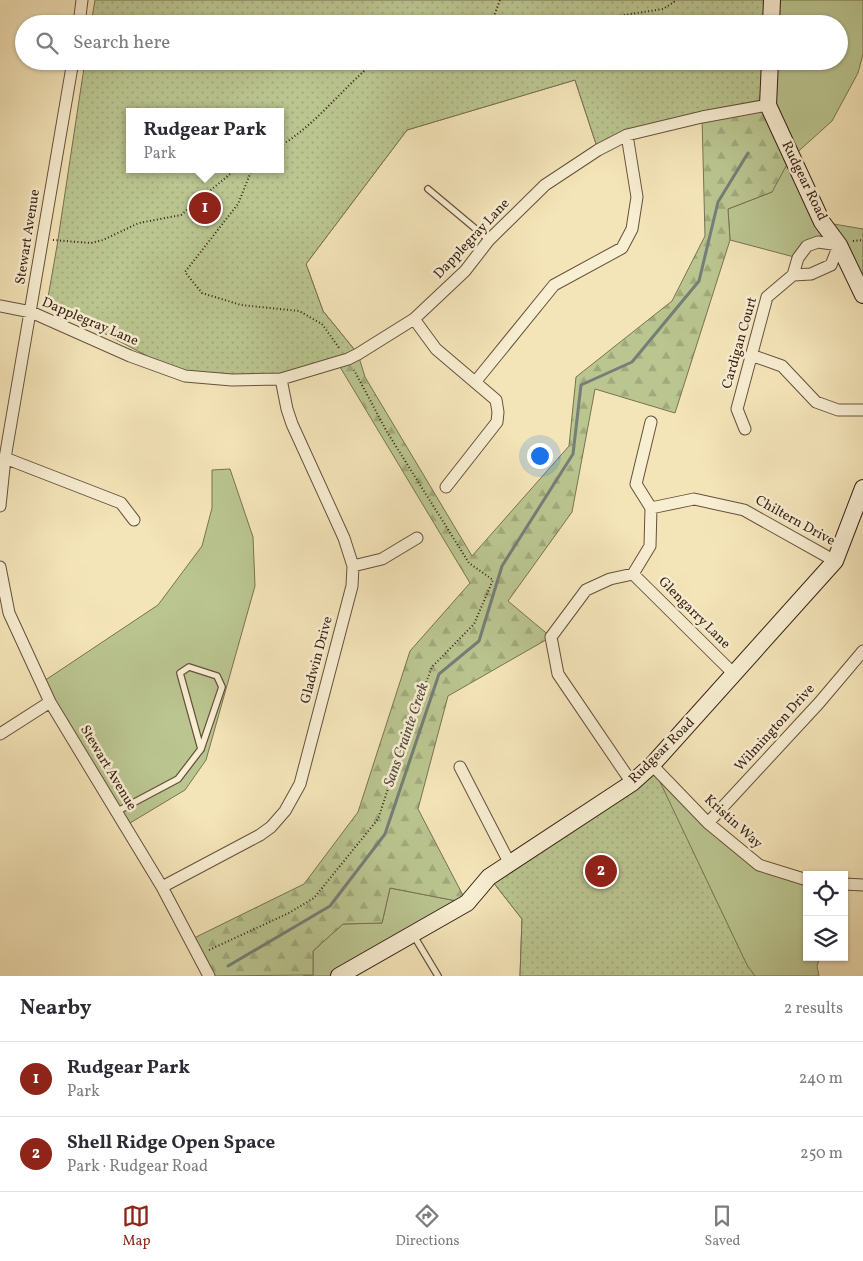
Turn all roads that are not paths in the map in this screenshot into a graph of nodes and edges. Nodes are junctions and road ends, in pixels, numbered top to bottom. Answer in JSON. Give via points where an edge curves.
{"nodes":[{"id":1,"x":82,"y":0,"type":"edge"},
{"id":2,"x":772,"y":0,"type":"edge"},
{"id":3,"x":80,"y":15,"type":"edge"},
{"id":4,"x":771,"y":15,"type":"edge"},
{"id":5,"x":71,"y":70,"type":"edge"},
{"id":6,"x":770,"y":70,"type":"edge"},
{"id":7,"x":768,"y":104,"type":"junction"},
{"id":8,"x":627,"y":135,"type":"junction"},
{"id":9,"x":428,"y":189,"type":"dead end"},
{"id":10,"x":489,"y":240,"type":"junction"},
{"id":11,"x":839,"y":245,"type":"junction"},
{"id":12,"x":793,"y":274,"type":"junction"},
{"id":13,"x":863,"y":295,"type":"edge"},
{"id":14,"x":0,"y":306,"type":"edge"},
{"id":15,"x":31,"y":312,"type":"junction"},
{"id":16,"x":414,"y":319,"type":"junction"},
{"id":17,"x":751,"y":355,"type":"junction"},
{"id":18,"x":281,"y":379,"type":"junction"},
{"id":19,"x":476,"y":381,"type":"junction"},
{"id":20,"x":863,"y":410,"type":"edge"},
{"id":21,"x":651,"y":422,"type":"dead end"},
{"id":22,"x":745,"y":429,"type":"dead end"},
{"id":23,"x":6,"y":458,"type":"junction"},
{"id":24,"x":446,"y":487,"type":"dead end"},
{"id":25,"x":863,"y":488,"type":"edge"},
{"id":26,"x":0,"y":506,"type":"edge"},
{"id":27,"x":651,"y":508,"type":"junction"},
{"id":28,"x":134,"y":520,"type":"dead end"},
{"id":29,"x":417,"y":538,"type":"dead end"},
{"id":30,"x":835,"y":561,"type":"junction"},
{"id":31,"x":353,"y":566,"type":"junction"},
{"id":32,"x":0,"y":567,"type":"edge"},
{"id":33,"x":633,"y":574,"type":"junction"},
{"id":34,"x":863,"y":651,"type":"edge"},
{"id":35,"x":734,"y":674,"type":"junction"},
{"id":36,"x":50,"y":702,"type":"junction"},
{"id":37,"x":0,"y":734,"type":"edge"},
{"id":38,"x":202,"y":749,"type":"junction"},
{"id":39,"x":652,"y":766,"type":"junction"},
{"id":40,"x":460,"y":768,"type":"dead end"},
{"id":41,"x":632,"y":784,"type":"junction"},
{"id":42,"x":116,"y":812,"type":"junction"},
{"id":43,"x":708,"y":823,"type":"junction"},
{"id":44,"x":510,"y":864,"type":"junction"},
{"id":45,"x":803,"y":879,"type":"edge"},
{"id":46,"x":848,"y":884,"type":"edge"},
{"id":47,"x":863,"y":885,"type":"edge"},
{"id":48,"x":162,"y":887,"type":"junction"},
{"id":49,"x":412,"y":934,"type":"junction"},
{"id":50,"x":209,"y":976,"type":"edge"},
{"id":51,"x":339,"y":976,"type":"edge"},
{"id":52,"x":438,"y":976,"type":"edge"}],
"edges":[{"from":1,"to":3,"type":"street"},
{"from":2,"to":4,"type":"street"},
{"from":5,"to":15,"type":"street","name":"Stewart Avenue"},
{"from":6,"to":7,"type":"street","name":"Rudgear Road"},
{"from":7,"to":8,"type":"street","name":"Dapplegray Lane"},
{"from":7,"to":11,"type":"street","name":"Rudgear Road","via":[[822,222]]},
{"from":8,"to":10,"type":"street","name":"Dapplegray Lane","via":[[545,185]]},
{"from":8,"to":19,"type":"street","via":[[637,197],[632,229],[622,248],[554,285]]},
{"from":9,"to":10,"type":"lane"},
{"from":10,"to":16,"type":"street","name":"Dapplegray Lane","via":[[465,271]]},
{"from":11,"to":12,"type":"street","via":[[831,265],[811,274]]},
{"from":11,"to":12,"type":"street","name":"Cardigan Court","via":[[818,242],[806,246]]},
{"from":11,"to":13,"type":"street","name":"Rudgear Road"},
{"from":12,"to":17,"type":"street","name":"Cardigan Court","via":[[767,297]]},
{"from":14,"to":15,"type":"street","name":"Dapplegray Lane"},
{"from":15,"to":18,"type":"street","name":"Dapplegray Lane","via":[[130,356],[185,376],[232,380]]},
{"from":15,"to":23,"type":"street","name":"Stewart Avenue"},
{"from":16,"to":18,"type":"street","name":"Dapplegray Lane","via":[[348,359]]},
{"from":16,"to":19,"type":"street","via":[[436,349]]},
{"from":17,"to":20,"type":"street","via":[[782,366],[816,402],[838,410]]},
{"from":17,"to":22,"type":"street","name":"Cardigan Court","via":[[738,409]]},
{"from":18,"to":31,"type":"street","name":"Gladwin Drive","via":[[292,424],[344,538]]},
{"from":19,"to":24,"type":"street","via":[[496,400],[497,422]]},
{"from":21,"to":27,"type":"street","via":[[636,484]]},
{"from":23,"to":26,"type":"street","name":"Stewart Avenue"},
{"from":23,"to":28,"type":"street","via":[[121,503]]},
{"from":25,"to":30,"type":"street","name":"Rudgear Road"},
{"from":27,"to":30,"type":"street","name":"Chiltern Drive","via":[[694,500],[744,510]]},
{"from":27,"to":33,"type":"street","via":[[650,546]]},
{"from":29,"to":31,"type":"street","via":[[382,559]]},
{"from":30,"to":35,"type":"street","name":"Rudgear Road"},
{"from":31,"to":48,"type":"street","name":"Gladwin Drive","via":[[352,586],[294,798],[279,819],[260,835]]},
{"from":32,"to":36,"type":"street","name":"Stewart Avenue","via":[[9,613]]},
{"from":33,"to":35,"type":"street","name":"Glengarry Lane"},
{"from":33,"to":41,"type":"street","via":[[610,579],[586,590],[551,637],[558,674]]},
{"from":34,"to":43,"type":"street","name":"Wilmington Drive"},
{"from":35,"to":39,"type":"street","name":"Rudgear Road"},
{"from":36,"to":37,"type":"street"},
{"from":36,"to":42,"type":"street","name":"Stewart Avenue"},
{"from":38,"to":38,"type":"lane","via":[[222,688],[217,676],[188,667],[180,673]]},
{"from":38,"to":42,"type":"lane","via":[[178,779]]},
{"from":39,"to":41,"type":"street","name":"Rudgear Road"},
{"from":39,"to":43,"type":"street","name":"Kristin Way"},
{"from":40,"to":44,"type":"street"},
{"from":41,"to":44,"type":"street","name":"Rudgear Road"},
{"from":42,"to":48,"type":"street","name":"Stewart Avenue"},
{"from":43,"to":45,"type":"street","name":"Kristin Way","via":[[759,865]]},
{"from":44,"to":49,"type":"street","name":"Rudgear Road","via":[[489,877],[467,903]]},
{"from":46,"to":47,"type":"street"},
{"from":48,"to":50,"type":"street","name":"Stewart Avenue"},
{"from":49,"to":51,"type":"street","name":"Rudgear Road"},
{"from":49,"to":52,"type":"lane"}]}
